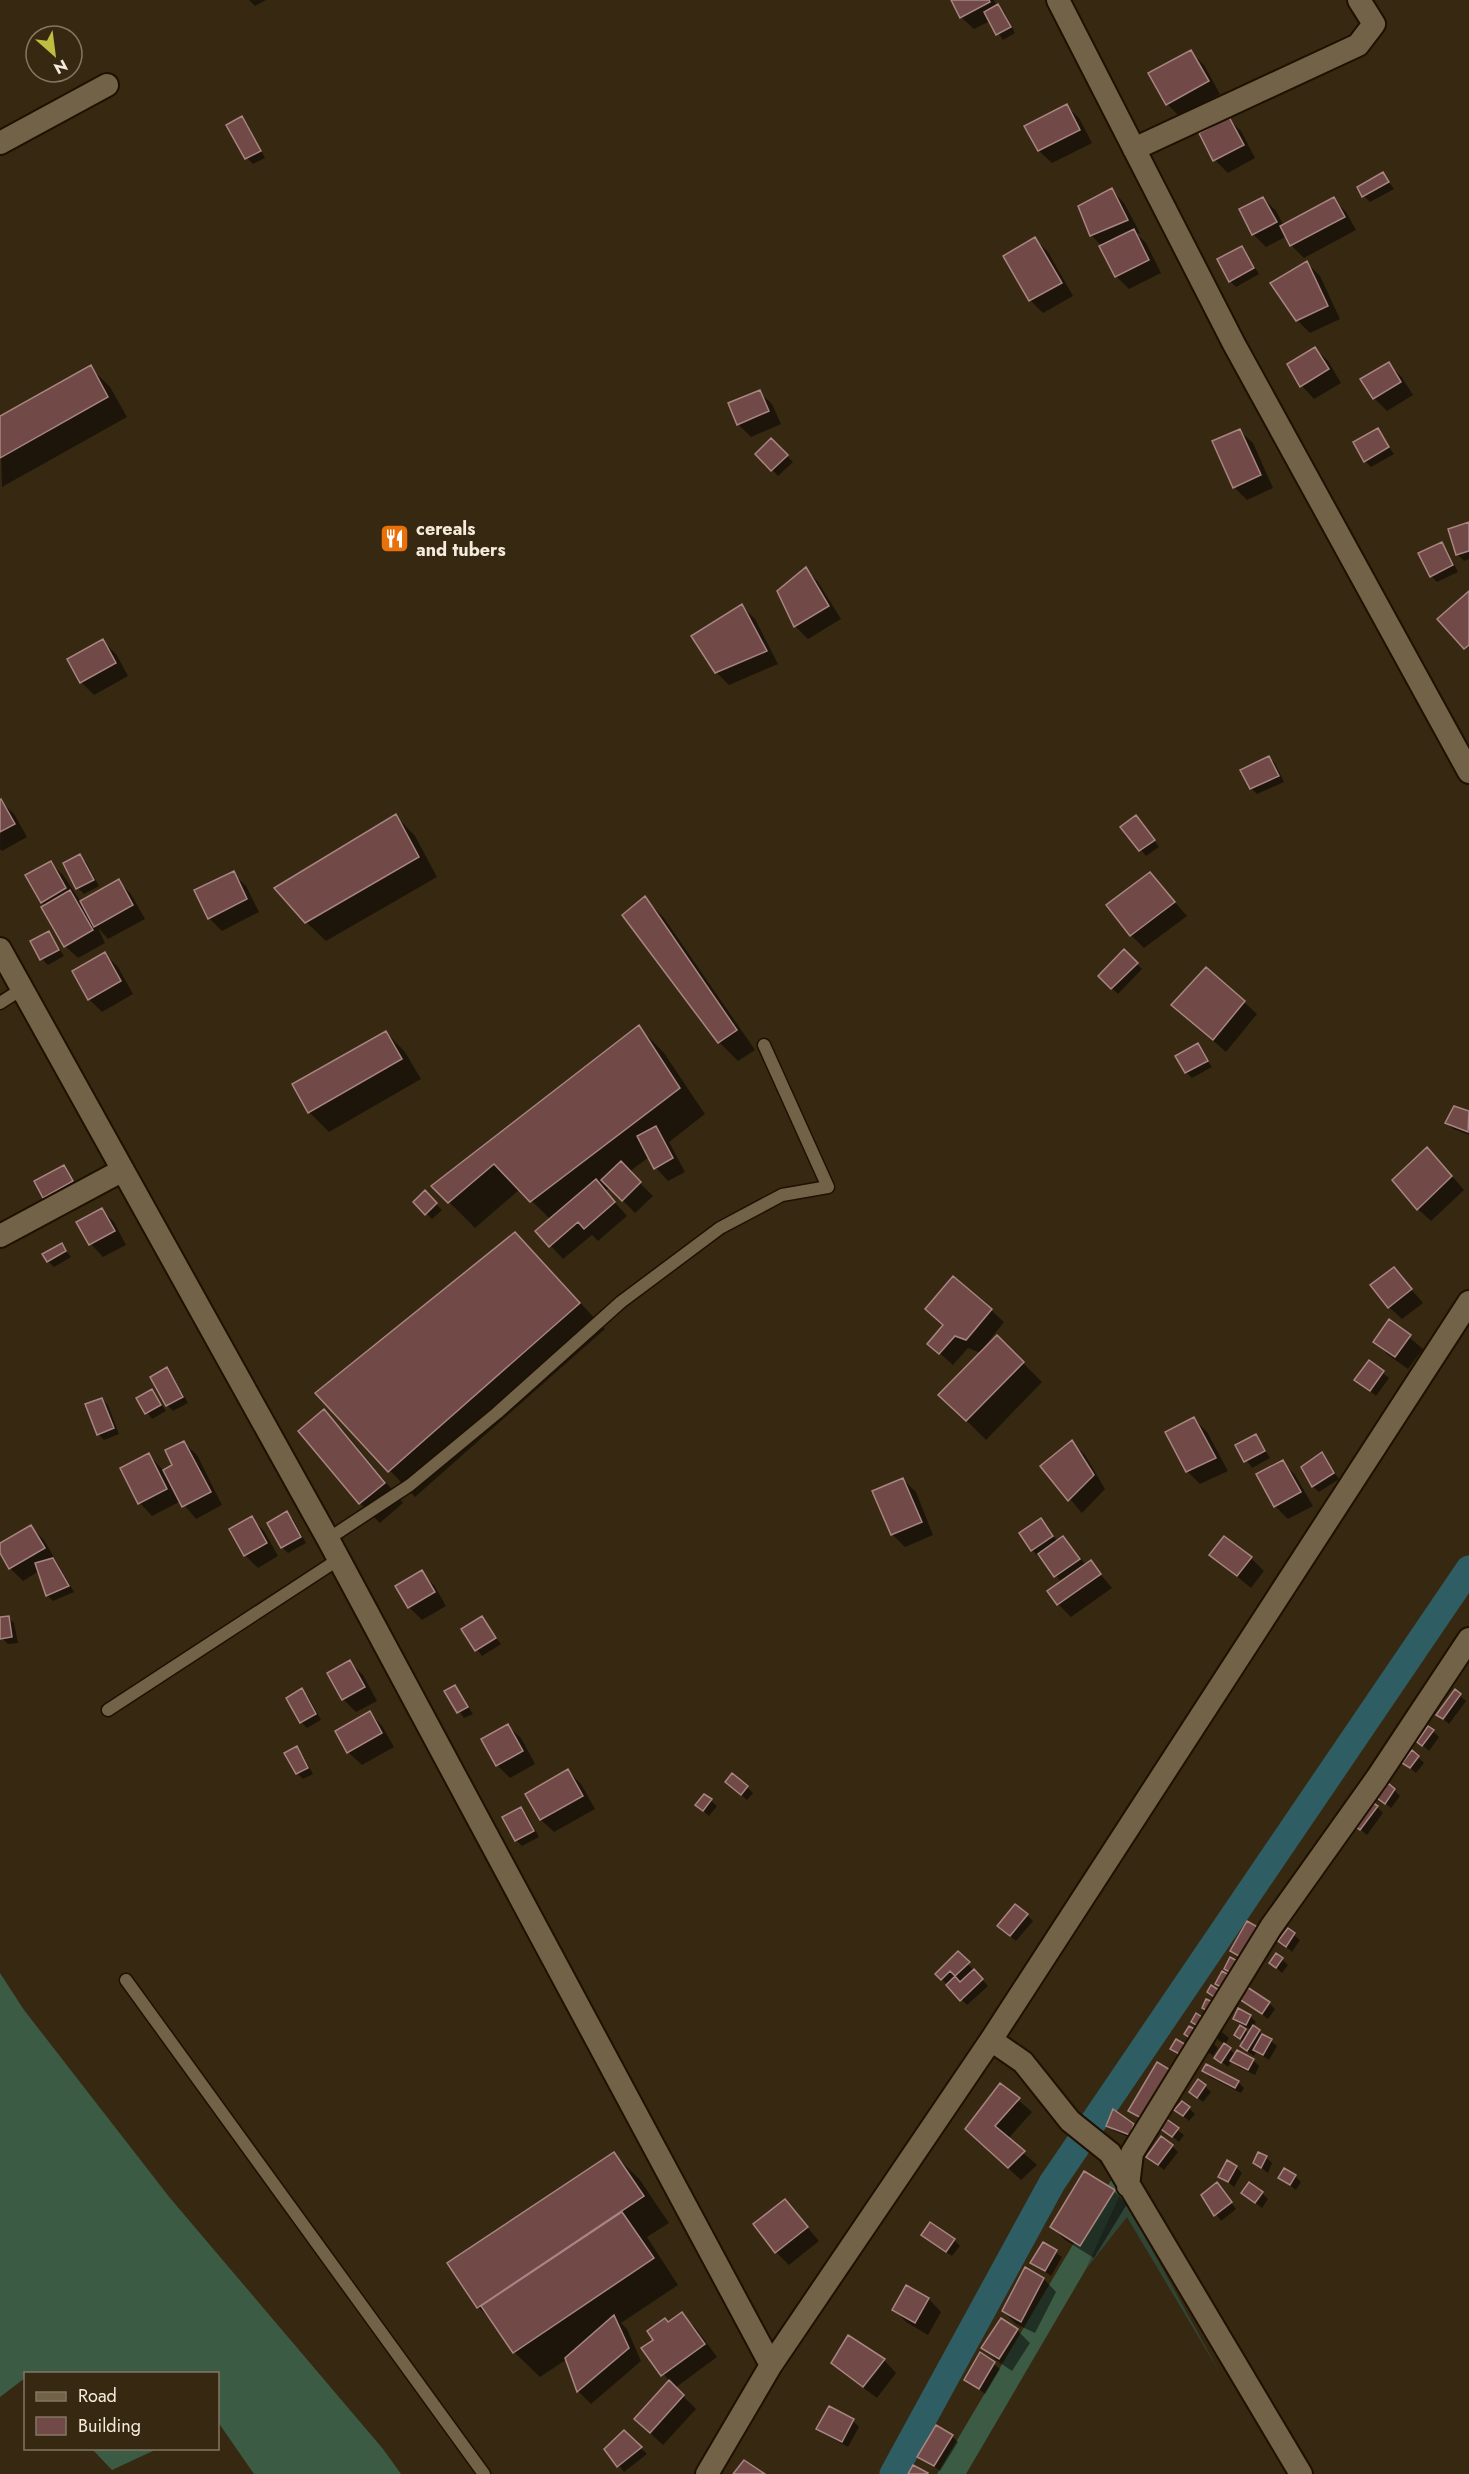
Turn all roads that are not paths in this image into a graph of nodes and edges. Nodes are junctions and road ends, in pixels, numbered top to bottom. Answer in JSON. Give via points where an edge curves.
{"nodes":[{"id":1,"x":1058,"y":0,"type":"edge"},
{"id":2,"x":1359,"y":0,"type":"edge"},
{"id":3,"x":108,"y":85,"type":"dead end"},
{"id":4,"x":0,"y":143,"type":"edge"},
{"id":5,"x":1134,"y":149,"type":"junction"},
{"id":6,"x":1469,"y":772,"type":"edge"},
{"id":7,"x":0,"y":949,"type":"edge"},
{"id":8,"x":22,"y":989,"type":"junction"},
{"id":9,"x":0,"y":1003,"type":"edge"},
{"id":10,"x":764,"y":1045,"type":"dead end"},
{"id":11,"x":123,"y":1170,"type":"junction"},
{"id":12,"x":0,"y":1236,"type":"edge"},
{"id":13,"x":1469,"y":1302,"type":"edge"},
{"id":14,"x":328,"y":1539,"type":"junction"},
{"id":15,"x":339,"y":1559,"type":"junction"},
{"id":16,"x":1469,"y":1639,"type":"edge"},
{"id":17,"x":108,"y":1710,"type":"dead end"},
{"id":18,"x":126,"y":1980,"type":"dead end"},
{"id":19,"x":991,"y":2040,"type":"junction"},
{"id":20,"x":1128,"y":2186,"type":"junction"},
{"id":21,"x":771,"y":2365,"type":"junction"},
{"id":22,"x":484,"y":2474,"type":"edge"},
{"id":23,"x":707,"y":2474,"type":"edge"},
{"id":24,"x":1301,"y":2474,"type":"edge"}],
"edges":[{"from":1,"to":5,"type":"street"},
{"from":2,"to":5,"type":"street","via":[[1374,24],[1358,45]]},
{"from":3,"to":4,"type":"street"},
{"from":5,"to":6,"type":"street","via":[[1234,344]]},
{"from":7,"to":8,"type":"street"},
{"from":8,"to":9,"type":"lane"},
{"from":8,"to":11,"type":"street"},
{"from":10,"to":14,"type":"lane","via":[[828,1187],[782,1195],[720,1228],[621,1302],[410,1485]]},
{"from":11,"to":12,"type":"street"},
{"from":11,"to":14,"type":"street"},
{"from":13,"to":19,"type":"street"},
{"from":14,"to":15,"type":"street"},
{"from":15,"to":17,"type":"lane"},
{"from":15,"to":21,"type":"street"},
{"from":16,"to":20,"type":"street","via":[[1271,1927],[1132,2153]]},
{"from":18,"to":22,"type":"lane"},
{"from":19,"to":20,"type":"street","via":[[1023,2062],[1070,2121],[1110,2153]]},
{"from":19,"to":21,"type":"street"},
{"from":20,"to":24,"type":"street"},
{"from":21,"to":23,"type":"street"}]}
